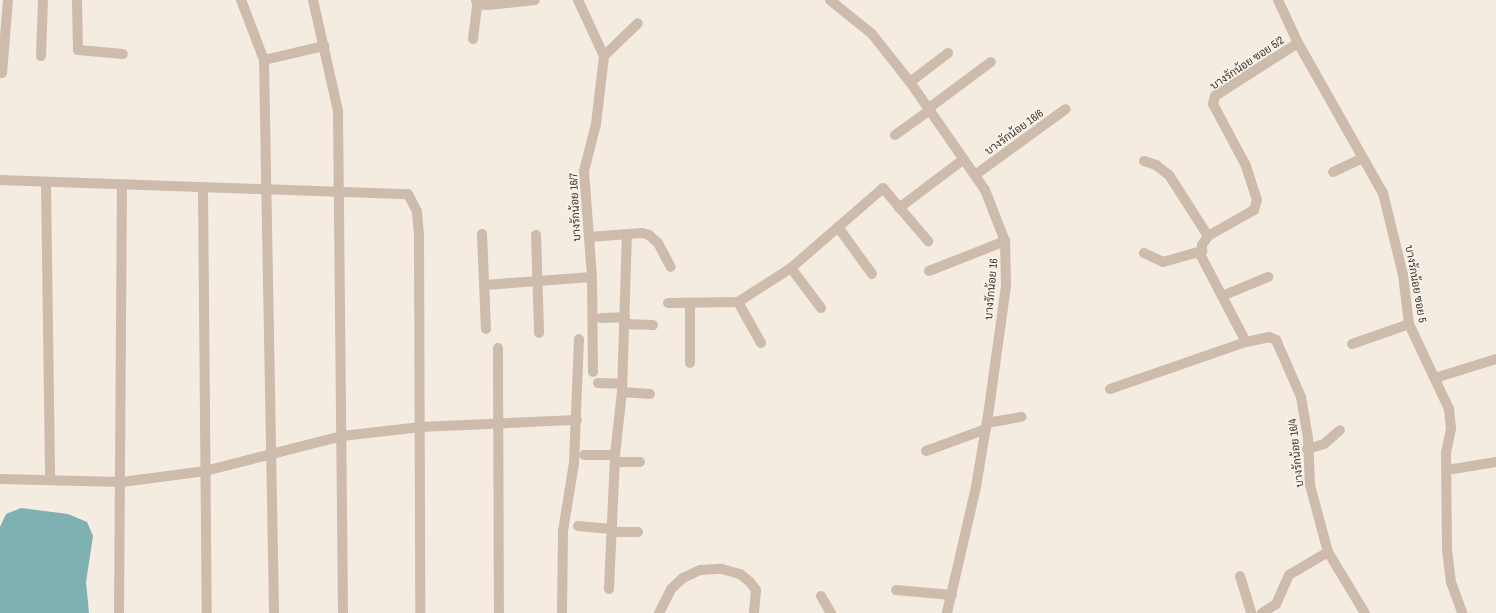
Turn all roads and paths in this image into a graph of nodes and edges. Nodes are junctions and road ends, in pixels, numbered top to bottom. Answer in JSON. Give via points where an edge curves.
{"nodes":[{"id":1,"x":8,"y":0,"type":"edge"},
{"id":2,"x":43,"y":0,"type":"edge"},
{"id":3,"x":77,"y":0,"type":"edge"},
{"id":4,"x":241,"y":0,"type":"edge"},
{"id":5,"x":313,"y":0,"type":"edge"},
{"id":6,"x":535,"y":0,"type":"edge"},
{"id":7,"x":578,"y":0,"type":"edge"},
{"id":8,"x":830,"y":0,"type":"edge"},
{"id":9,"x":1278,"y":0,"type":"edge"},
{"id":10,"x":476,"y":2,"type":"edge"},
{"id":11,"x":638,"y":23,"type":"dead end"},
{"id":12,"x":473,"y":40,"type":"dead end"},
{"id":13,"x":1298,"y":43,"type":"junction"},
{"id":14,"x":324,"y":46,"type":"junction"},
{"id":15,"x":948,"y":53,"type":"dead end"},
{"id":16,"x":123,"y":54,"type":"dead end"},
{"id":17,"x":41,"y":56,"type":"dead end"},
{"id":18,"x":604,"y":56,"type":"junction"},
{"id":19,"x":264,"y":60,"type":"junction"},
{"id":20,"x":991,"y":62,"type":"dead end"},
{"id":21,"x":2,"y":73,"type":"dead end"},
{"id":22,"x":910,"y":82,"type":"junction"},
{"id":23,"x":929,"y":109,"type":"junction"},
{"id":24,"x":1066,"y":109,"type":"dead end"},
{"id":25,"x":895,"y":135,"type":"dead end"},
{"id":26,"x":1362,"y":158,"type":"junction"},
{"id":27,"x":964,"y":160,"type":"junction"},
{"id":28,"x":1144,"y":162,"type":"dead end"},
{"id":29,"x":1333,"y":172,"type":"dead end"},
{"id":30,"x":975,"y":175,"type":"junction"},
{"id":31,"x":0,"y":180,"type":"edge"},
{"id":32,"x":46,"y":184,"type":"junction"},
{"id":33,"x":122,"y":186,"type":"junction"},
{"id":34,"x":203,"y":188,"type":"junction"},
{"id":35,"x":268,"y":190,"type":"junction"},
{"id":36,"x":340,"y":190,"type":"junction"},
{"id":37,"x":899,"y":208,"type":"junction"},
{"id":38,"x":838,"y":226,"type":"junction"},
{"id":39,"x":482,"y":234,"type":"dead end"},
{"id":40,"x":536,"y":235,"type":"dead end"},
{"id":41,"x":627,"y":235,"type":"junction"},
{"id":42,"x":1208,"y":236,"type":"junction"},
{"id":43,"x":588,"y":238,"type":"junction"},
{"id":44,"x":928,"y":241,"type":"dead end"},
{"id":45,"x":1005,"y":241,"type":"junction"},
{"id":46,"x":1202,"y":251,"type":"junction"},
{"id":47,"x":1144,"y":253,"type":"dead end"},
{"id":48,"x":671,"y":267,"type":"dead end"},
{"id":49,"x":791,"y":268,"type":"junction"},
{"id":50,"x":929,"y":271,"type":"dead end"},
{"id":51,"x":872,"y":274,"type":"dead end"},
{"id":52,"x":592,"y":277,"type":"junction"},
{"id":53,"x":1268,"y":277,"type":"dead end"},
{"id":54,"x":537,"y":282,"type":"junction"},
{"id":55,"x":484,"y":285,"type":"junction"},
{"id":56,"x":1222,"y":296,"type":"junction"},
{"id":57,"x":738,"y":302,"type":"junction"},
{"id":58,"x":668,"y":303,"type":"dead end"},
{"id":59,"x":690,"y":303,"type":"junction"},
{"id":60,"x":821,"y":308,"type":"dead end"},
{"id":61,"x":601,"y":318,"type":"dead end"},
{"id":62,"x":625,"y":320,"type":"junction"},
{"id":63,"x":1409,"y":324,"type":"junction"},
{"id":64,"x":653,"y":325,"type":"dead end"},
{"id":65,"x":486,"y":329,"type":"dead end"},
{"id":66,"x":539,"y":333,"type":"dead end"},
{"id":67,"x":579,"y":339,"type":"dead end"},
{"id":68,"x":1246,"y":342,"type":"junction"},
{"id":69,"x":761,"y":343,"type":"dead end"},
{"id":70,"x":1352,"y":344,"type":"dead end"},
{"id":71,"x":498,"y":348,"type":"dead end"},
{"id":72,"x":1496,"y":359,"type":"edge"},
{"id":73,"x":690,"y":363,"type":"dead end"},
{"id":74,"x":593,"y":372,"type":"dead end"},
{"id":75,"x":1435,"y":378,"type":"junction"},
{"id":76,"x":598,"y":383,"type":"dead end"},
{"id":77,"x":622,"y":388,"type":"junction"},
{"id":78,"x":1110,"y":389,"type":"dead end"},
{"id":79,"x":650,"y":394,"type":"dead end"},
{"id":80,"x":1021,"y":416,"type":"dead end"},
{"id":81,"x":577,"y":420,"type":"junction"},
{"id":82,"x":499,"y":422,"type":"junction"},
{"id":83,"x":986,"y":426,"type":"junction"},
{"id":84,"x":420,"y":427,"type":"junction"},
{"id":85,"x":1340,"y":430,"type":"dead end"},
{"id":86,"x":342,"y":436,"type":"junction"},
{"id":87,"x":1307,"y":449,"type":"junction"},
{"id":88,"x":926,"y":451,"type":"dead end"},
{"id":89,"x":273,"y":454,"type":"junction"},
{"id":90,"x":584,"y":455,"type":"dead end"},
{"id":91,"x":615,"y":459,"type":"junction"},
{"id":92,"x":640,"y":462,"type":"dead end"},
{"id":93,"x":1496,"y":462,"type":"edge"},
{"id":94,"x":1453,"y":468,"type":"dead end"},
{"id":95,"x":205,"y":471,"type":"junction"},
{"id":96,"x":0,"y":478,"type":"edge"},
{"id":97,"x":50,"y":480,"type":"junction"},
{"id":98,"x":122,"y":482,"type":"junction"},
{"id":99,"x":578,"y":526,"type":"dead end"},
{"id":100,"x":612,"y":530,"type":"junction"},
{"id":101,"x":638,"y":532,"type":"dead end"},
{"id":102,"x":1328,"y":552,"type":"junction"},
{"id":103,"x":1240,"y":576,"type":"dead end"},
{"id":104,"x":609,"y":589,"type":"dead end"},
{"id":105,"x":896,"y":590,"type":"dead end"},
{"id":106,"x":952,"y":595,"type":"junction"},
{"id":107,"x":821,"y":596,"type":"dead end"},
{"id":108,"x":119,"y":613,"type":"edge"},
{"id":109,"x":206,"y":613,"type":"edge"},
{"id":110,"x":274,"y":613,"type":"edge"},
{"id":111,"x":343,"y":613,"type":"edge"},
{"id":112,"x":420,"y":613,"type":"edge"},
{"id":113,"x":499,"y":613,"type":"edge"},
{"id":114,"x":562,"y":613,"type":"edge"},
{"id":115,"x":659,"y":613,"type":"edge"},
{"id":116,"x":754,"y":613,"type":"edge"},
{"id":117,"x":831,"y":613,"type":"edge"},
{"id":118,"x":947,"y":613,"type":"edge"},
{"id":119,"x":1251,"y":613,"type":"edge"},
{"id":120,"x":1262,"y":613,"type":"edge"},
{"id":121,"x":1365,"y":613,"type":"edge"},
{"id":122,"x":1462,"y":613,"type":"edge"}],
"edges":[{"from":1,"to":21,"type":"street"},
{"from":2,"to":17,"type":"street"},
{"from":3,"to":16,"type":"street","via":[[75,47],[78,50]]},
{"from":4,"to":19,"type":"street"},
{"from":5,"to":14,"type":"street"},
{"from":6,"to":10,"type":"street"},
{"from":7,"to":18,"type":"street"},
{"from":8,"to":22,"type":"street","name":"บางรักน้อย 16","via":[[872,34]]},
{"from":9,"to":13,"type":"street","name":"บางรักน้อย ซอย 5"},
{"from":10,"to":12,"type":"street"},
{"from":11,"to":18,"type":"street"},
{"from":13,"to":26,"type":"street","name":"บางรักน้อย ซอย 5"},
{"from":13,"to":42,"type":"street","name":"บางรักน้อย ซอย 5/2","via":[[1215,96],[1213,104],[1217,114],[1245,164],[1258,200],[1254,210]]},
{"from":14,"to":19,"type":"street"},
{"from":14,"to":36,"type":"street","via":[[338,111]]},
{"from":15,"to":22,"type":"street"},
{"from":18,"to":43,"type":"street","name":"บางรักน้อย 16/7","via":[[596,124],[585,164]]},
{"from":19,"to":35,"type":"street"},
{"from":20,"to":23,"type":"street"},
{"from":22,"to":23,"type":"street","name":"บางรักน้อย 16"},
{"from":23,"to":25,"type":"street"},
{"from":23,"to":27,"type":"street","name":"บางรักน้อย 16"},
{"from":24,"to":30,"type":"street","name":"บางรักน้อย 16/6"},
{"from":26,"to":29,"type":"street"},
{"from":26,"to":63,"type":"street","name":"บางรักน้อย ซอย 5","via":[[1378,182],[1388,208],[1403,275]]},
{"from":27,"to":30,"type":"street","name":"บางรักน้อย 16"},
{"from":27,"to":37,"type":"street"},
{"from":28,"to":42,"type":"street","via":[[1156,165],[1169,175]]},
{"from":30,"to":45,"type":"street","name":"บางรักน้อย 16","via":[[997,214]]},
{"from":31,"to":32,"type":"street"},
{"from":32,"to":33,"type":"street"},
{"from":32,"to":97,"type":"street"},
{"from":33,"to":34,"type":"street"},
{"from":33,"to":98,"type":"street"},
{"from":34,"to":35,"type":"street"},
{"from":34,"to":95,"type":"street"},
{"from":35,"to":36,"type":"street"},
{"from":35,"to":89,"type":"street"},
{"from":36,"to":84,"type":"street","via":[[401,192],[408,194],[417,212]]},
{"from":36,"to":86,"type":"street"},
{"from":37,"to":38,"type":"street","via":[[883,188]]},
{"from":37,"to":44,"type":"street"},
{"from":38,"to":49,"type":"street"},
{"from":38,"to":51,"type":"street"},
{"from":39,"to":55,"type":"street"},
{"from":40,"to":54,"type":"street"},
{"from":41,"to":43,"type":"street"},
{"from":41,"to":48,"type":"street","via":[[649,235],[658,243]]},
{"from":41,"to":62,"type":"street"},
{"from":42,"to":46,"type":"street"},
{"from":43,"to":52,"type":"street","name":"บางรักน้อย 16/7"},
{"from":45,"to":50,"type":"street"},
{"from":45,"to":83,"type":"street","name":"บางรักน้อย 16","via":[[1006,286]]},
{"from":46,"to":47,"type":"street","via":[[1162,262]]},
{"from":46,"to":56,"type":"street"},
{"from":49,"to":57,"type":"street"},
{"from":49,"to":60,"type":"street"},
{"from":52,"to":54,"type":"street"},
{"from":52,"to":74,"type":"street","name":"บางรักน้อย 16/7"},
{"from":53,"to":56,"type":"street"},
{"from":54,"to":55,"type":"street"},
{"from":54,"to":66,"type":"street"},
{"from":55,"to":65,"type":"street"},
{"from":56,"to":68,"type":"street"},
{"from":57,"to":59,"type":"street"},
{"from":57,"to":69,"type":"street"},
{"from":58,"to":59,"type":"street"},
{"from":59,"to":73,"type":"street"},
{"from":61,"to":62,"type":"street"},
{"from":62,"to":64,"type":"street"},
{"from":62,"to":77,"type":"street"},
{"from":63,"to":70,"type":"street"},
{"from":63,"to":75,"type":"street","name":"บางรักน้อย ซอย 5"},
{"from":67,"to":81,"type":"street"},
{"from":68,"to":78,"type":"street","name":"บางรักน้อย 16/4"},
{"from":68,"to":87,"type":"street","name":"บางรักน้อย 16/4","via":[[1269,337],[1281,348],[1300,397]]},
{"from":71,"to":82,"type":"street"},
{"from":72,"to":75,"type":"street"},
{"from":75,"to":122,"type":"street","name":"บางรักน้อย ซอย 5","via":[[1451,422],[1446,452],[1447,550],[1451,582]]},
{"from":76,"to":77,"type":"street"},
{"from":77,"to":79,"type":"street"},
{"from":77,"to":91,"type":"street"},
{"from":80,"to":83,"type":"street"},
{"from":81,"to":82,"type":"street"},
{"from":81,"to":114,"type":"street","via":[[563,531]]},
{"from":82,"to":84,"type":"street"},
{"from":82,"to":113,"type":"street"},
{"from":83,"to":88,"type":"street"},
{"from":83,"to":106,"type":"street","name":"บางรักน้อย 16"},
{"from":84,"to":86,"type":"street"},
{"from":84,"to":112,"type":"street"},
{"from":85,"to":87,"type":"street","via":[[1328,442]]},
{"from":86,"to":89,"type":"street"},
{"from":86,"to":111,"type":"street"},
{"from":87,"to":102,"type":"street","name":"บางรักน้อย 16/4","via":[[1310,485]]},
{"from":89,"to":95,"type":"street"},
{"from":89,"to":110,"type":"street"},
{"from":90,"to":91,"type":"street"},
{"from":91,"to":92,"type":"street"},
{"from":91,"to":100,"type":"street"},
{"from":93,"to":94,"type":"street"},
{"from":95,"to":98,"type":"street"},
{"from":95,"to":109,"type":"street"},
{"from":96,"to":97,"type":"street"},
{"from":97,"to":98,"type":"street"},
{"from":98,"to":108,"type":"street"},
{"from":99,"to":100,"type":"street"},
{"from":100,"to":101,"type":"street"},
{"from":100,"to":104,"type":"street"},
{"from":102,"to":120,"type":"street","via":[[1289,575],[1276,604]]},
{"from":102,"to":121,"type":"street","name":"บางรักน้อย 16/4"},
{"from":103,"to":119,"type":"street"},
{"from":105,"to":106,"type":"street"},
{"from":106,"to":118,"type":"street","name":"บางรักน้อย 16"},
{"from":107,"to":117,"type":"street"},
{"from":115,"to":116,"type":"street","via":[[671,589],[683,578],[700,570],[722,569],[740,574],[756,590]]}]}
